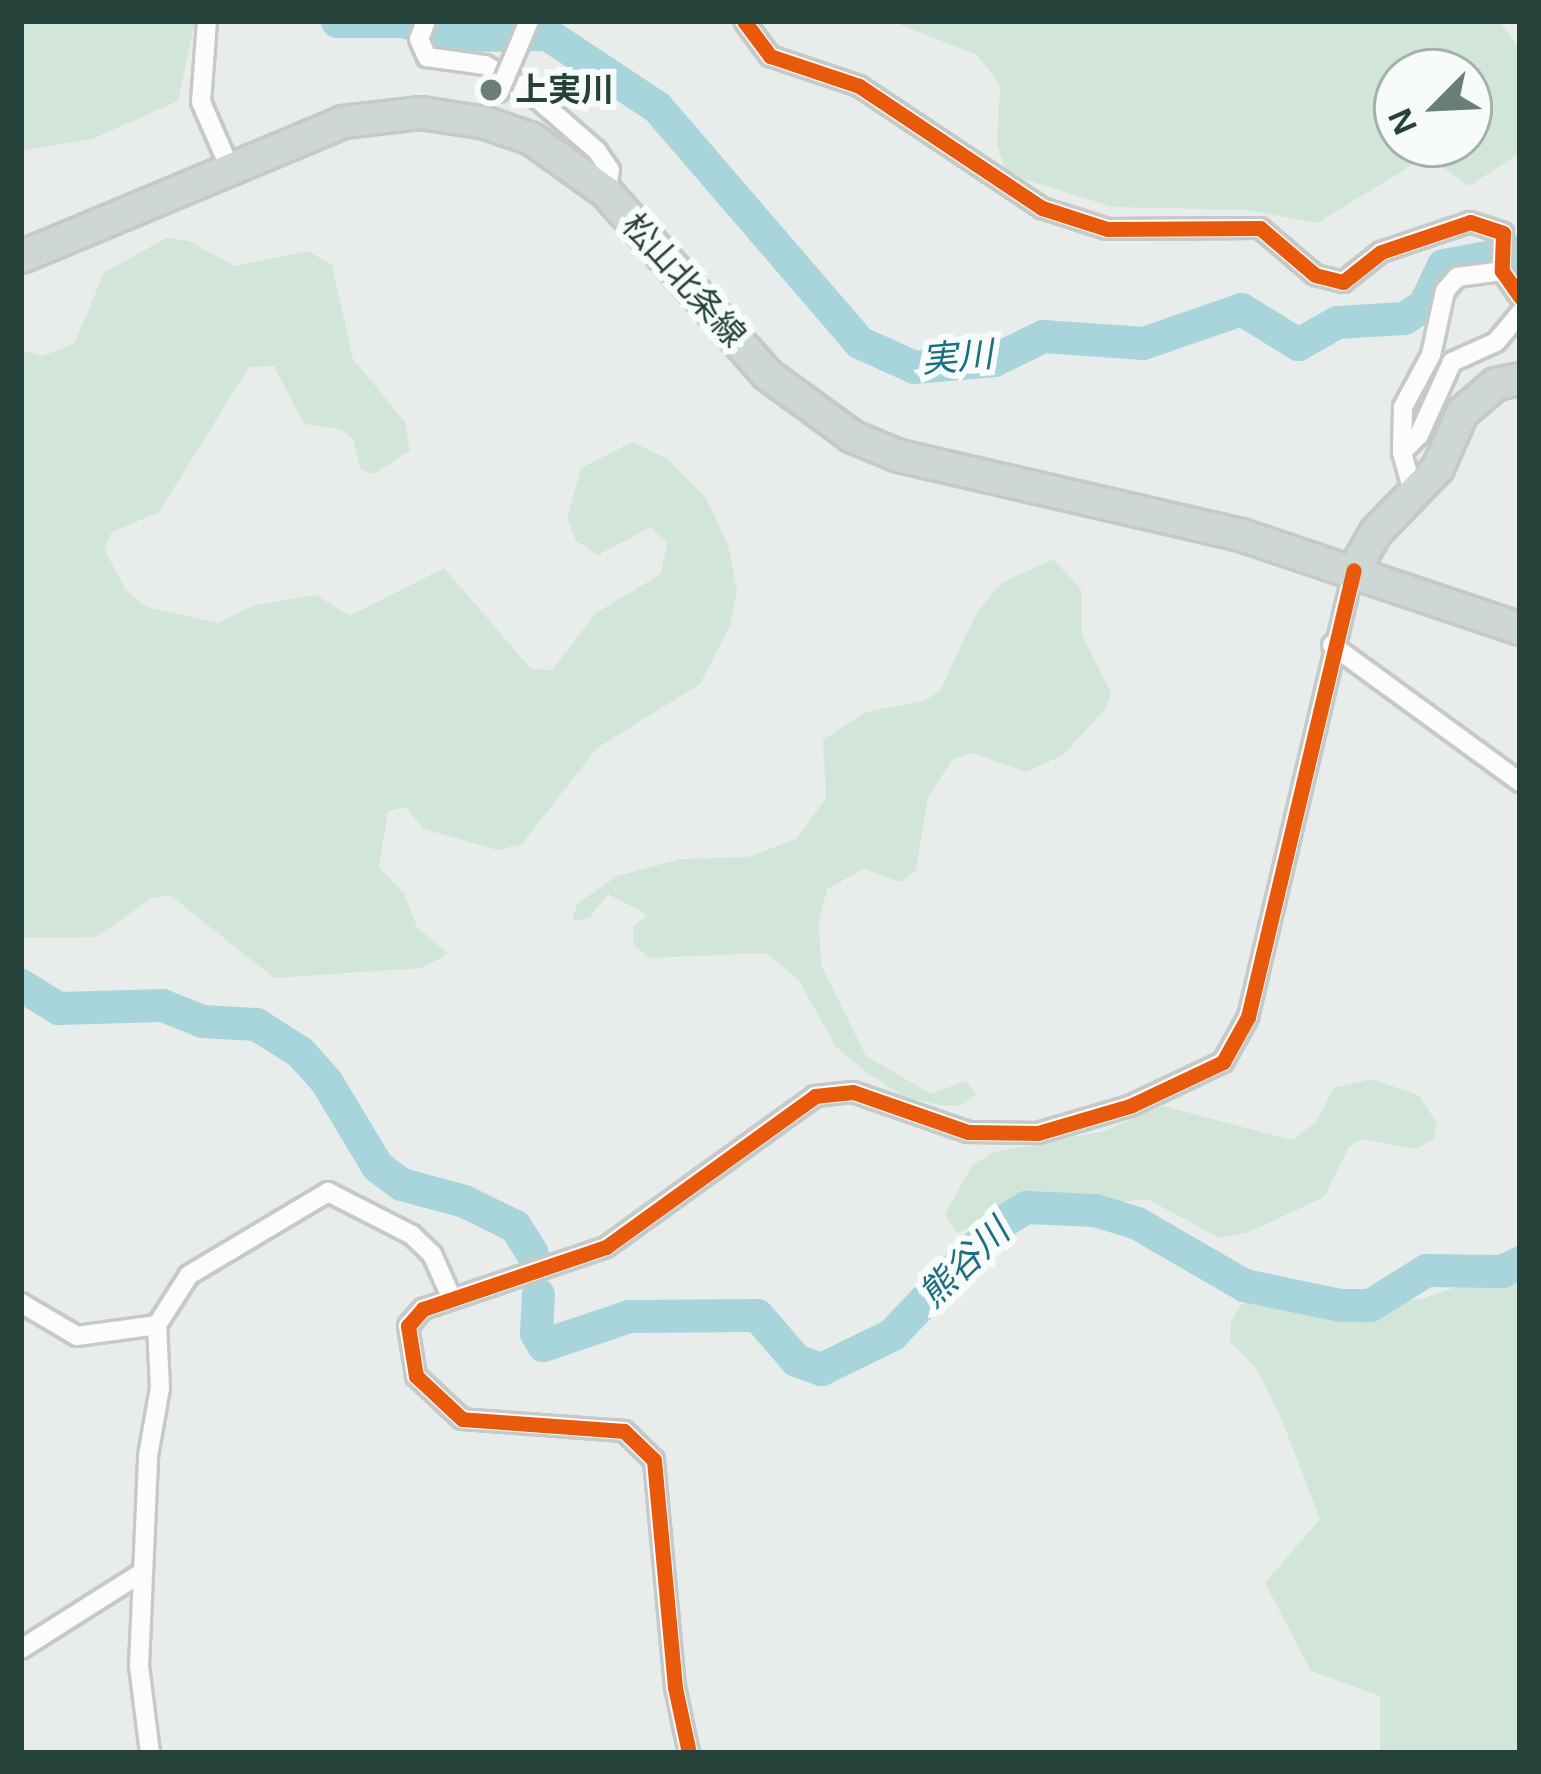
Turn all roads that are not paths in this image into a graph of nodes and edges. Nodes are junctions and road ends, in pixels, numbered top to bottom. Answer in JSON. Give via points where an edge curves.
{"nodes":[{"id":1,"x":207,"y":21,"type":"edge"},
{"id":2,"x":529,"y":21,"type":"edge"},
{"id":3,"x":744,"y":21,"type":"edge"},
{"id":4,"x":423,"y":30,"type":"edge"},
{"id":5,"x":486,"y":122,"type":"junction"},
{"id":6,"x":229,"y":166,"type":"junction"},
{"id":7,"x":606,"y":192,"type":"junction"},
{"id":8,"x":1507,"y":254,"type":"edge"},
{"id":9,"x":21,"y":257,"type":"edge"},
{"id":10,"x":1520,"y":297,"type":"edge"},
{"id":11,"x":1520,"y":313,"type":"edge"},
{"id":12,"x":1520,"y":379,"type":"edge"},
{"id":13,"x":1402,"y":452,"type":"junction"},
{"id":14,"x":1414,"y":496,"type":"junction"},
{"id":15,"x":1354,"y":570,"type":"junction"},
{"id":16,"x":1520,"y":629,"type":"edge"},
{"id":17,"x":1331,"y":645,"type":"junction"},
{"id":18,"x":1520,"y":782,"type":"edge"},
{"id":19,"x":452,"y":1299,"type":"junction"},
{"id":20,"x":21,"y":1303,"type":"edge"},
{"id":21,"x":157,"y":1325,"type":"junction"},
{"id":22,"x":143,"y":1572,"type":"junction"},
{"id":23,"x":21,"y":1648,"type":"edge"},
{"id":24,"x":150,"y":1753,"type":"edge"},
{"id":25,"x":689,"y":1753,"type":"edge"}],
"edges":[{"from":1,"to":6,"type":"street","via":[[201,102]]},
{"from":2,"to":5,"type":"street","bridge":true},
{"from":3,"to":8,"type":"street","via":[[770,56],[859,86],[1011,190],[1108,229],[1238,223],[1260,228],[1315,275],[1343,282],[1381,252],[1438,226],[1496,228]]},
{"from":4,"to":7,"type":"street","via":[[427,58],[484,65],[562,117],[610,170]]},
{"from":5,"to":6,"type":"main road","name":"松山北条線","via":[[421,112],[343,122]]},
{"from":5,"to":7,"type":"main road","name":"松山北条線","via":[[532,140]]},
{"from":6,"to":9,"type":"main road","name":"松山北条線"},
{"from":7,"to":15,"type":"main road","name":"松山北条線","via":[[769,375],[853,437]]},
{"from":8,"to":10,"type":"street"},
{"from":8,"to":13,"type":"street","via":[[1445,291],[1431,355],[1402,407]]},
{"from":11,"to":13,"type":"street","via":[[1496,342],[1452,362],[1419,435]]},
{"from":12,"to":14,"type":"main road","via":[[1475,398]]},
{"from":13,"to":14,"type":"street"},
{"from":14,"to":15,"type":"main road","via":[[1376,532]]},
{"from":15,"to":16,"type":"main road","name":"松山北条線"},
{"from":15,"to":17,"type":"street"},
{"from":17,"to":18,"type":"street"},
{"from":17,"to":19,"type":"street","via":[[1248,1017],[1223,1062],[1112,1112],[1038,1133],[968,1132],[853,1093],[815,1096],[606,1247]]},
{"from":19,"to":21,"type":"street","via":[[432,1254],[412,1235],[328,1192],[189,1275]]},
{"from":19,"to":25,"type":"street","via":[[424,1309],[408,1327],[416,1376],[437,1401],[462,1419],[624,1431],[655,1460],[675,1687]]},
{"from":20,"to":21,"type":"street","via":[[76,1336]]},
{"from":21,"to":22,"type":"street","via":[[160,1388]]},
{"from":22,"to":23,"type":"street"},
{"from":22,"to":24,"type":"street","via":[[140,1666]]}]}
